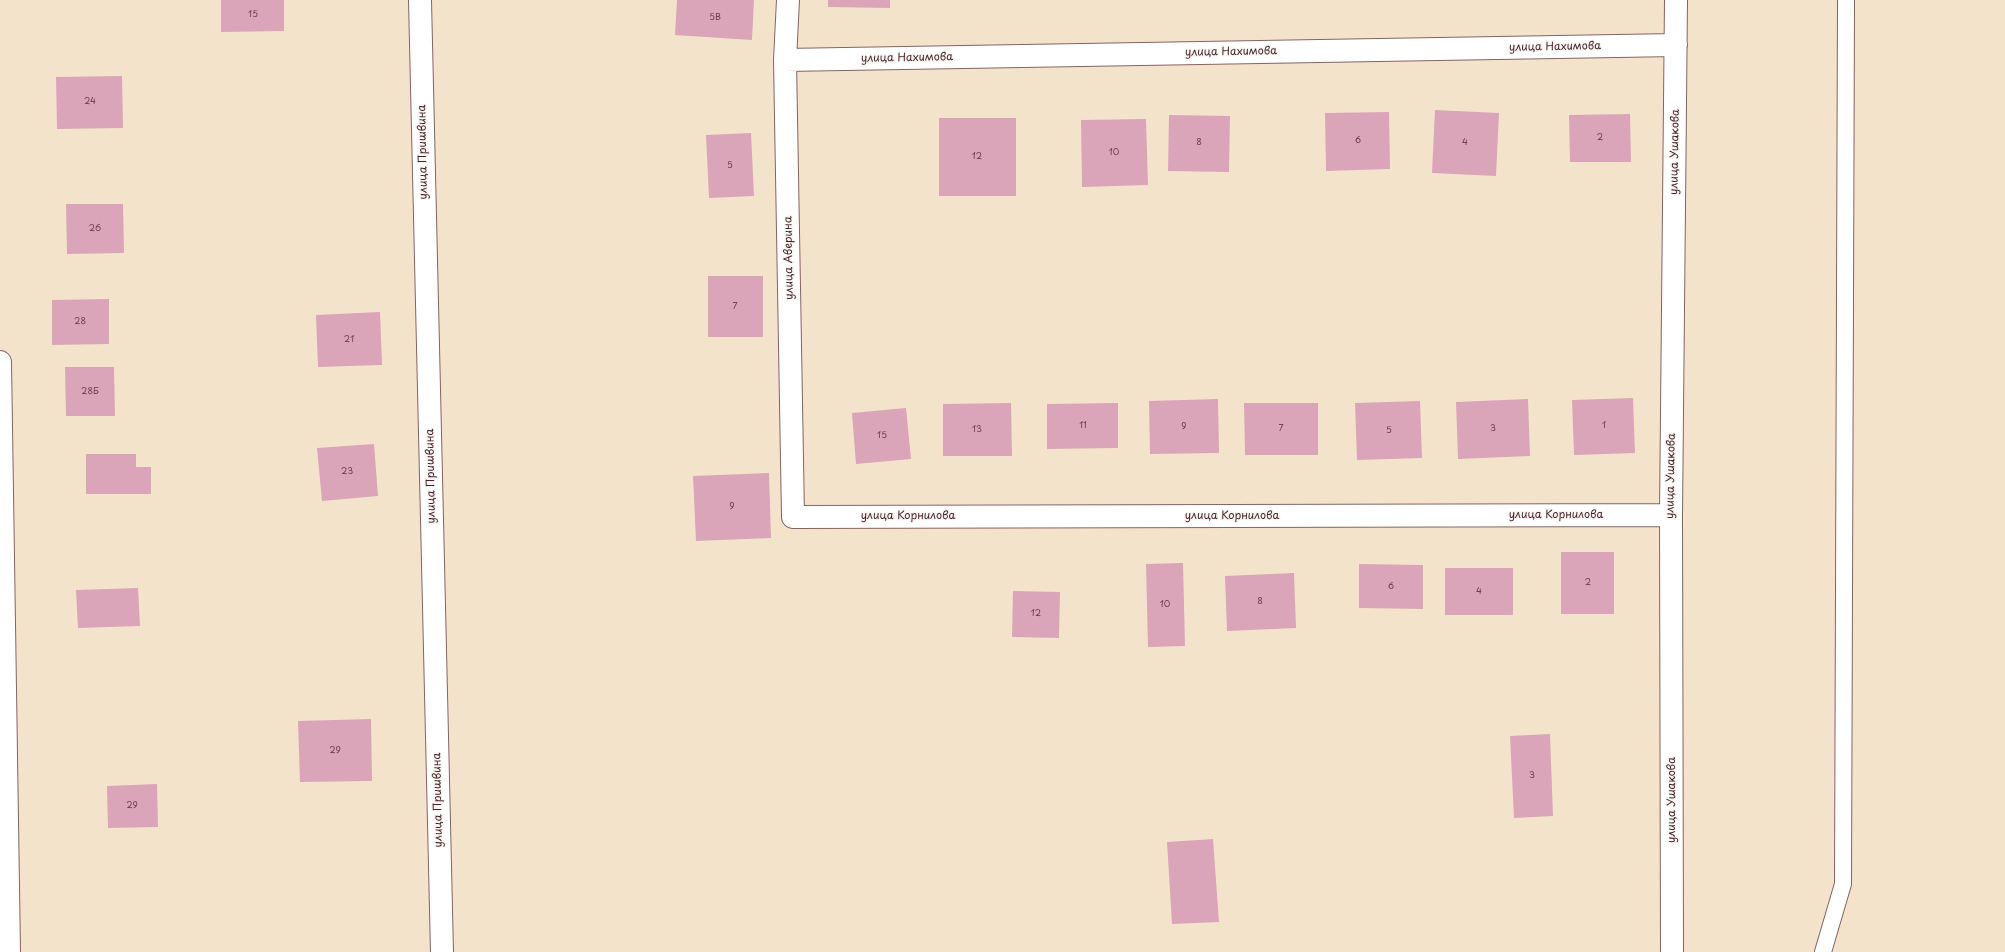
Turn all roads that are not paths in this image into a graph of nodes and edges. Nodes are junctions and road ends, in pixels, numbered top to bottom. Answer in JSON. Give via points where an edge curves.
{"nodes":[{"id":1,"x":420,"y":0,"type":"edge"},
{"id":2,"x":788,"y":0,"type":"edge"},
{"id":3,"x":1676,"y":0,"type":"edge"},
{"id":4,"x":1846,"y":0,"type":"edge"},
{"id":5,"x":1676,"y":45,"type":"junction"},
{"id":6,"x":786,"y":60,"type":"junction"},
{"id":7,"x":0,"y":362,"type":"edge"},
{"id":8,"x":1671,"y":515,"type":"junction"},
{"id":9,"x":793,"y":517,"type":"joint"},
{"id":10,"x":9,"y":952,"type":"edge"},
{"id":11,"x":442,"y":952,"type":"edge"},
{"id":12,"x":1672,"y":952,"type":"edge"},
{"id":13,"x":1823,"y":952,"type":"edge"}],
"edges":[{"from":1,"to":11,"type":"street","name":"улица Пришвина"},
{"from":2,"to":6,"type":"street","name":"улица Аверина"},
{"from":3,"to":5,"type":"street","name":"улица Ушакова"},
{"from":4,"to":13,"type":"lane","via":[[1844,884]]},
{"from":5,"to":6,"type":"street","name":"улица Нахимова"},
{"from":5,"to":8,"type":"street","name":"улица Ушакова"},
{"from":6,"to":9,"type":"street","name":"улица Аверина"},
{"from":7,"to":10,"type":"street"},
{"from":8,"to":9,"type":"street","name":"улица Корнилова"},
{"from":8,"to":12,"type":"street","name":"улица Ушакова"}]}
